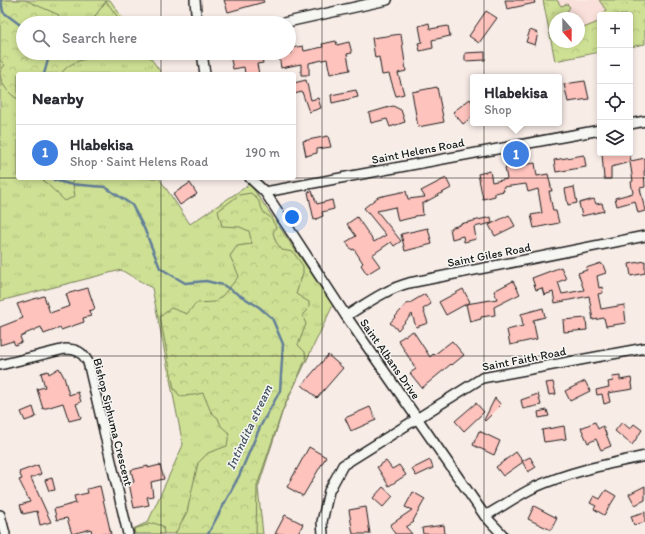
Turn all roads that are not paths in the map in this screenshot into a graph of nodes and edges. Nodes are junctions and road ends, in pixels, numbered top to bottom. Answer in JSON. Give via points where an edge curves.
{"nodes":[{"id":1,"x":195,"y":0,"type":"edge"},
{"id":2,"x":387,"y":0,"type":"edge"},
{"id":3,"x":197,"y":16,"type":"edge"},
{"id":4,"x":296,"y":20,"type":"edge"},
{"id":5,"x":203,"y":60,"type":"edge"},
{"id":6,"x":205,"y":72,"type":"edge"},
{"id":7,"x":645,"y":121,"type":"edge"},
{"id":8,"x":633,"y":123,"type":"edge"},
{"id":9,"x":597,"y":131,"type":"edge"},
{"id":10,"x":252,"y":180,"type":"edge"},
{"id":11,"x":264,"y":192,"type":"junction"},
{"id":12,"x":645,"y":236,"type":"edge"},
{"id":13,"x":346,"y":316,"type":"junction"},
{"id":14,"x":645,"y":348,"type":"edge"},
{"id":15,"x":0,"y":365,"type":"edge"},
{"id":16,"x":417,"y":418,"type":"junction"},
{"id":17,"x":645,"y":456,"type":"edge"},
{"id":18,"x":0,"y":515,"type":"edge"},
{"id":19,"x":485,"y":516,"type":"junction"},
{"id":20,"x":5,"y":534,"type":"edge"},
{"id":21,"x":128,"y":534,"type":"edge"},
{"id":22,"x":323,"y":534,"type":"edge"},
{"id":23,"x":502,"y":534,"type":"edge"}],
"edges":[{"from":1,"to":3,"type":"street"},
{"from":2,"to":4,"type":"street"},
{"from":5,"to":6,"type":"street"},
{"from":7,"to":8,"type":"street"},
{"from":9,"to":11,"type":"street","name":"Saint Helens Road"},
{"from":10,"to":11,"type":"street","name":"Saint Albans Drive"},
{"from":11,"to":13,"type":"street","name":"Saint Albans Drive"},
{"from":12,"to":13,"type":"street","name":"Saint Giles Road","via":[[409,283],[384,293]]},
{"from":13,"to":16,"type":"street","name":"Saint Albans Drive"},
{"from":14,"to":16,"type":"street","name":"Saint Faith Road","via":[[482,378]]},
{"from":15,"to":21,"type":"street","name":"Bishop Siphuma Crescent","via":[[65,349],[80,351],[84,355],[88,362]]},
{"from":16,"to":19,"type":"street","name":"Saint Albans Drive"},
{"from":16,"to":22,"type":"street","name":"Saint Faith Road","via":[[343,465],[329,491],[322,522]]},
{"from":17,"to":19,"type":"street","via":[[546,483]]},
{"from":18,"to":20,"type":"street"},
{"from":19,"to":23,"type":"street","name":"Saint Albans Drive"}]}
